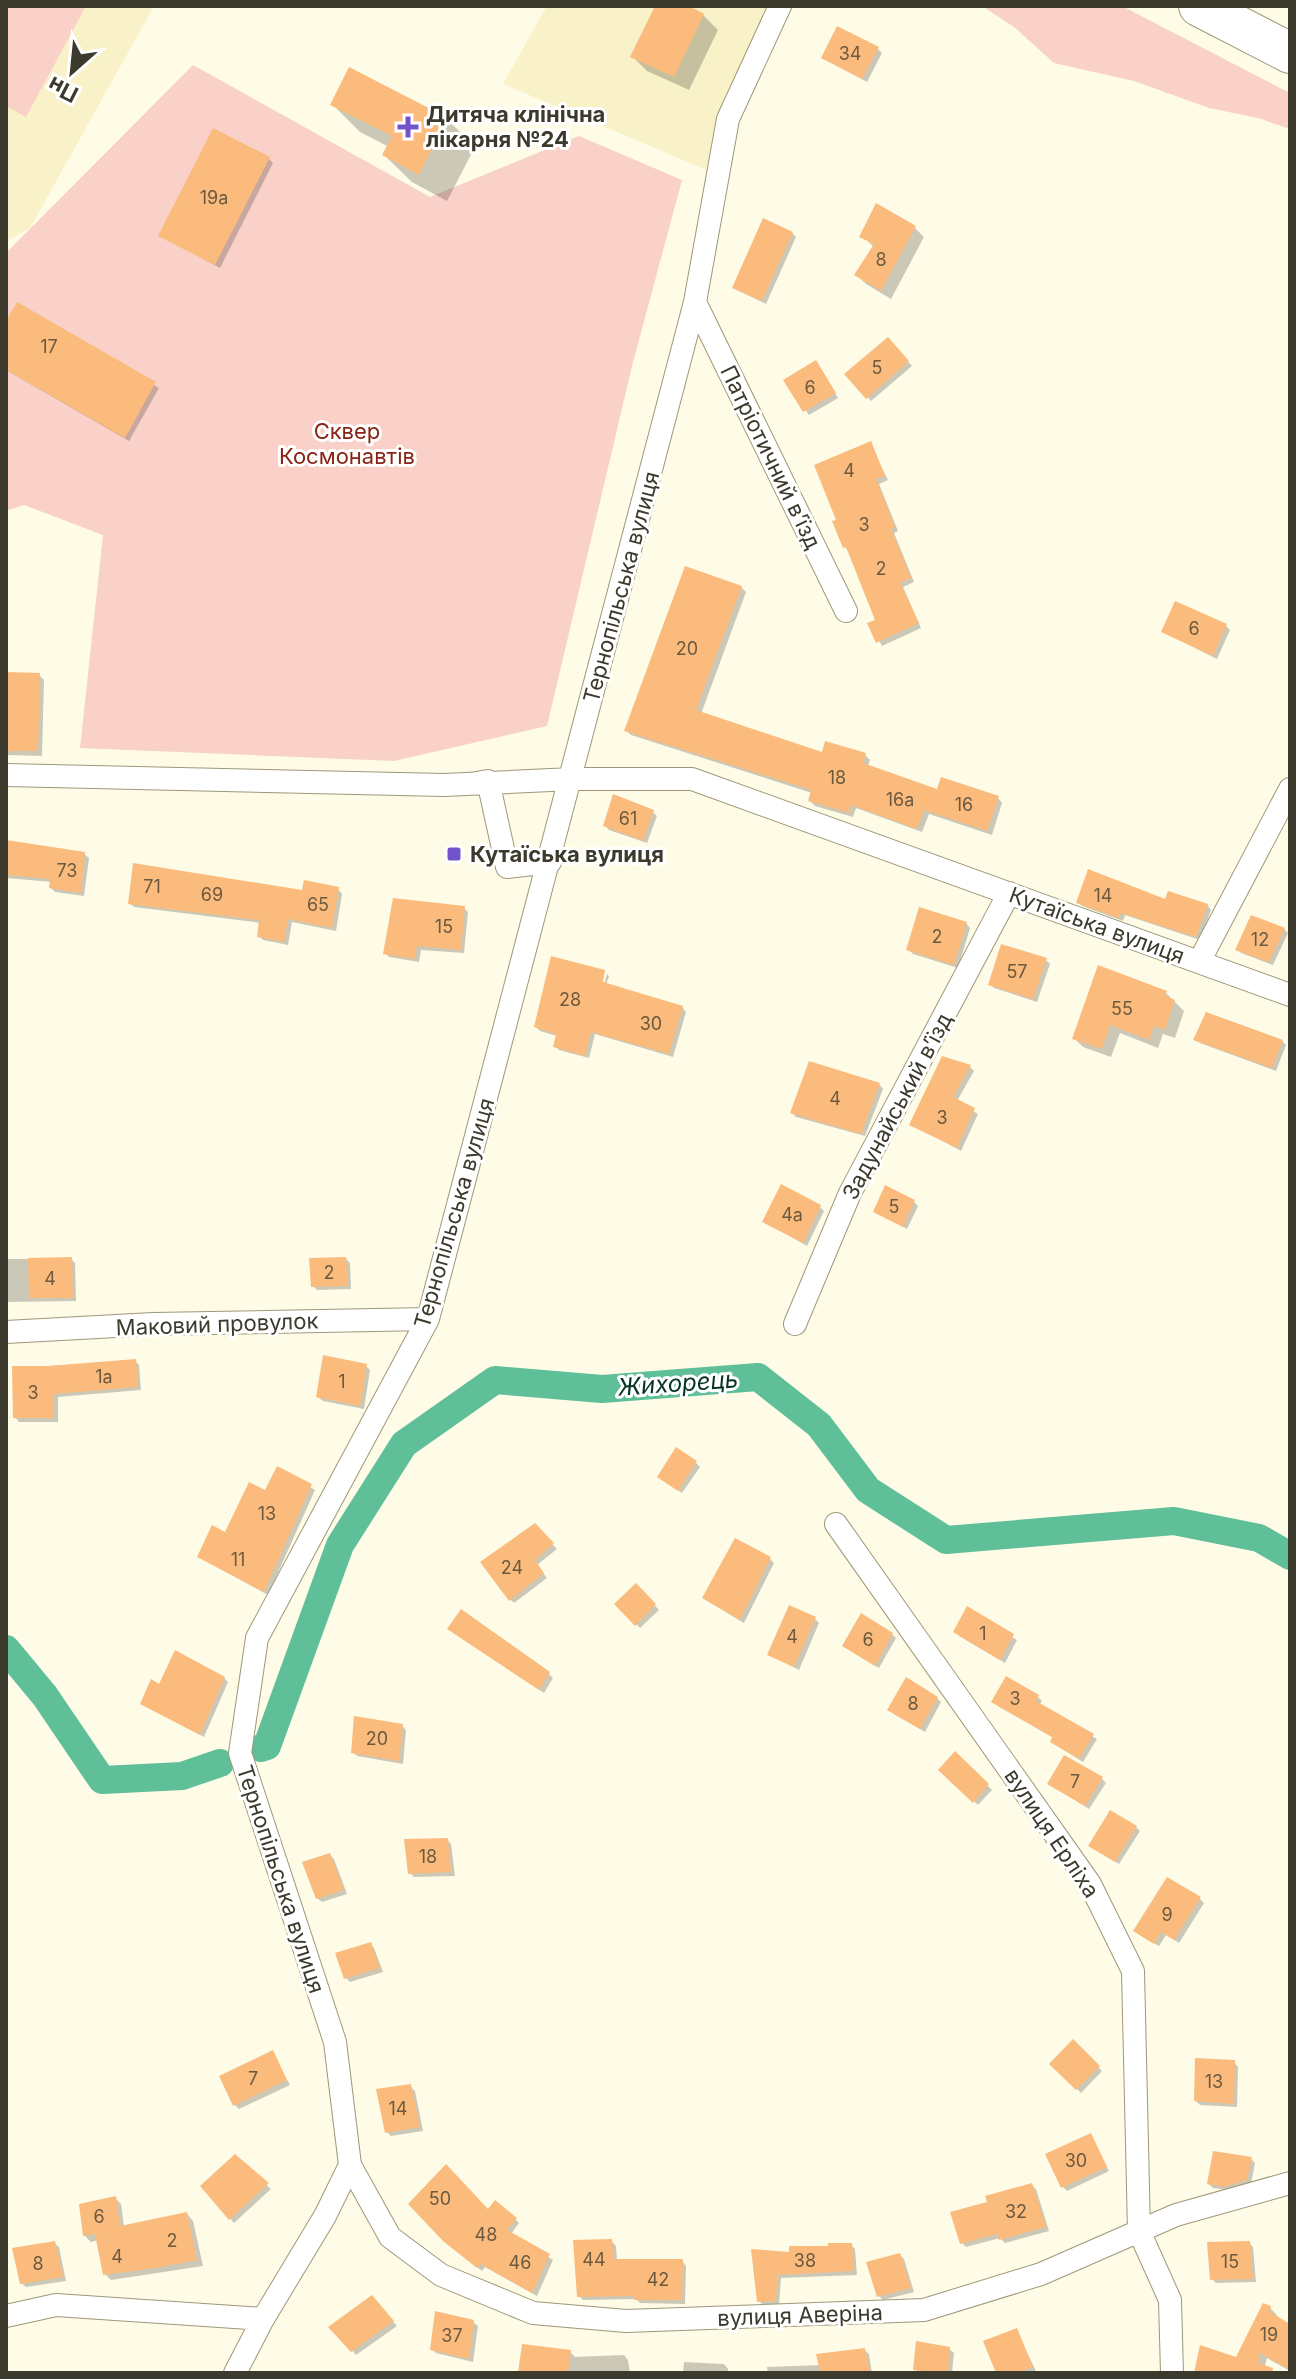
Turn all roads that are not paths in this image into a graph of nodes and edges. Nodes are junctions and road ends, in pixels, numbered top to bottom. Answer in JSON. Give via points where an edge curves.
{"nodes":[{"id":1,"x":780,"y":6,"type":"edge"},
{"id":2,"x":1199,"y":6,"type":"edge"},
{"id":3,"x":1290,"y":53,"type":"edge"},
{"id":4,"x":695,"y":302,"type":"junction"},
{"id":5,"x":846,"y":611,"type":"dead end"},
{"id":6,"x":6,"y":775,"type":"edge"},
{"id":7,"x":572,"y":779,"type":"junction"},
{"id":8,"x":462,"y":784,"type":"junction"},
{"id":9,"x":1290,"y":789,"type":"edge"},
{"id":10,"x":550,"y":862,"type":"junction"},
{"id":11,"x":1009,"y":893,"type":"junction"},
{"id":12,"x":1199,"y":962,"type":"junction"},
{"id":13,"x":1290,"y":995,"type":"edge"},
{"id":14,"x":428,"y":1319,"type":"junction"},
{"id":15,"x":795,"y":1324,"type":"dead end"},
{"id":16,"x":6,"y":1332,"type":"edge"},
{"id":17,"x":836,"y":1524,"type":"dead end"},
{"id":18,"x":350,"y":2165,"type":"junction"},
{"id":19,"x":1290,"y":2183,"type":"edge"},
{"id":20,"x":1139,"y":2231,"type":"junction"},
{"id":21,"x":6,"y":2316,"type":"edge"},
{"id":22,"x":263,"y":2319,"type":"junction"},
{"id":23,"x":235,"y":2373,"type":"edge"},
{"id":24,"x":1172,"y":2373,"type":"edge"}],
"edges":[{"from":1,"to":4,"type":"street","name":"Тернопільська вулиця","via":[[728,119]]},
{"from":2,"to":3,"type":"highway"},
{"from":4,"to":5,"type":"street","name":"Патріотичний в’їзд"},
{"from":4,"to":7,"type":"street","name":"Тернопільська вулиця"},
{"from":6,"to":8,"type":"street","name":"Кутаїська вулиця"},
{"from":7,"to":8,"type":"street","name":"Кутаїська вулиця"},
{"from":7,"to":10,"type":"street","name":"Тернопільська вулиця"},
{"from":7,"to":11,"type":"street","name":"Кутаїська вулиця","via":[[692,779]]},
{"from":8,"to":10,"type":"street","via":[[488,781],[507,867]]},
{"from":9,"to":12,"type":"street"},
{"from":10,"to":14,"type":"street","name":"Тернопільська вулиця"},
{"from":11,"to":12,"type":"street","name":"Кутаїська вулиця"},
{"from":11,"to":15,"type":"street","name":"Задунайський в’їзд","via":[[850,1193]]},
{"from":12,"to":13,"type":"street","name":"Кутаїська вулиця"},
{"from":14,"to":16,"type":"street","name":"Маковий провулок"},
{"from":14,"to":18,"type":"street","name":"Тернопільська вулиця","via":[[257,1638],[240,1753],[335,2042]]},
{"from":17,"to":20,"type":"street","name":"вулиця Ерліха","via":[[1090,1884],[1133,1971]]},
{"from":18,"to":20,"type":"street","name":"вулиця Аверіна","via":[[390,2237],[441,2275],[533,2313],[626,2321],[924,2310],[1041,2274]]},
{"from":18,"to":22,"type":"street"},
{"from":19,"to":20,"type":"street","name":"вулиця Аверіна","via":[[1176,2215]]},
{"from":20,"to":24,"type":"street","name":"вулиця Ерліха","via":[[1170,2300]]},
{"from":21,"to":22,"type":"street","via":[[56,2305]]},
{"from":22,"to":23,"type":"street"}]}
